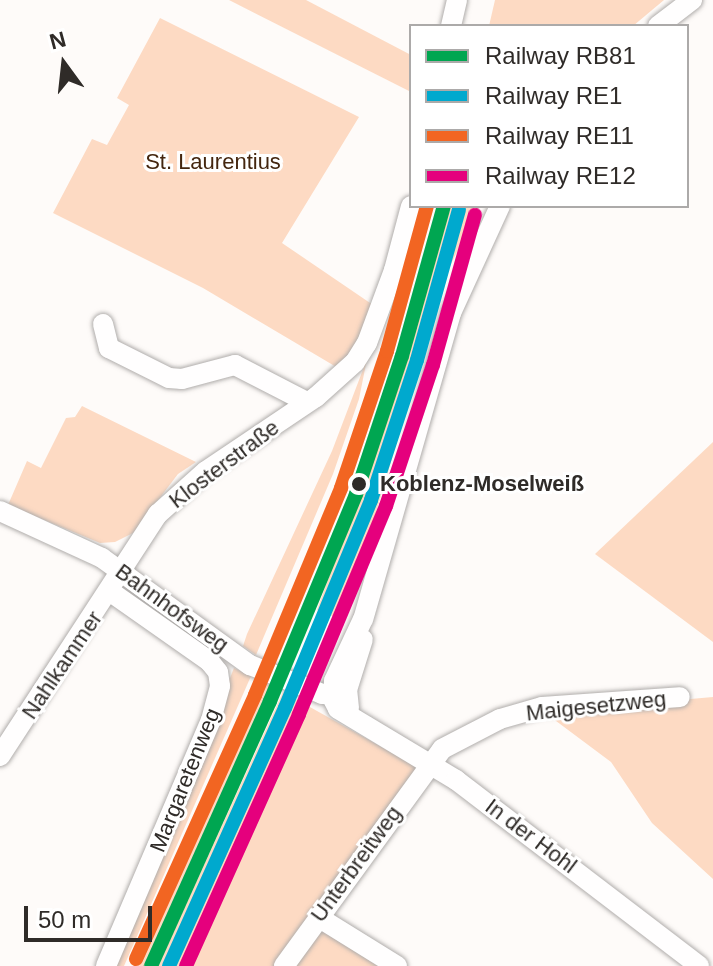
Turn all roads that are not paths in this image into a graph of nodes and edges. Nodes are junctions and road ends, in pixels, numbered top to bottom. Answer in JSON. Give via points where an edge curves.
{"nodes":[{"id":1,"x":457,"y":0,"type":"edge"},
{"id":2,"x":692,"y":0,"type":"edge"},
{"id":3,"x":451,"y":24,"type":"edge"},
{"id":4,"x":661,"y":24,"type":"edge"},
{"id":5,"x":410,"y":208,"type":"edge"},
{"id":6,"x":499,"y":208,"type":"edge"},
{"id":7,"x":103,"y":324,"type":"dead end"},
{"id":8,"x":307,"y":402,"type":"junction"},
{"id":9,"x":0,"y":511,"type":"edge"},
{"id":10,"x":121,"y":572,"type":"junction"},
{"id":11,"x":111,"y":592,"type":"junction"},
{"id":12,"x":340,"y":695,"type":"junction"},
{"id":13,"x":680,"y":697,"type":"dead end"},
{"id":14,"x":2,"y":751,"type":"edge"},
{"id":15,"x":430,"y":763,"type":"junction"},
{"id":16,"x":318,"y":917,"type":"junction"},
{"id":17,"x":106,"y":966,"type":"edge"},
{"id":18,"x":284,"y":966,"type":"edge"},
{"id":19,"x":397,"y":966,"type":"edge"},
{"id":20,"x":699,"y":966,"type":"edge"}],
"edges":[{"from":1,"to":3,"type":"street"},
{"from":2,"to":4,"type":"street"},
{"from":5,"to":8,"type":"street","name":"Klosterstraße","via":[[367,343],[344,375]]},
{"from":6,"to":12,"type":"street","via":[[451,313],[363,619],[361,653]]},
{"from":7,"to":8,"type":"street","name":"Klosterstraße","via":[[109,348],[169,378],[235,365]]},
{"from":8,"to":10,"type":"street","name":"Klosterstraße","via":[[206,471],[158,514]]},
{"from":9,"to":10,"type":"street","name":"Bahnhofsweg"},
{"from":10,"to":11,"type":"street","name":"Nahlkammer"},
{"from":10,"to":12,"type":"street","name":"Bahnhofsweg","via":[[239,657],[287,682]]},
{"from":11,"to":14,"type":"street","name":"Nahlkammer"},
{"from":11,"to":17,"type":"street","name":"Margaretenweg","via":[[209,661],[220,686],[206,732]]},
{"from":12,"to":15,"type":"street","name":"In der Hohl","via":[[355,718]]},
{"from":13,"to":15,"type":"street","name":"Maigesetzweg","via":[[542,707],[442,749]]},
{"from":15,"to":16,"type":"street","name":"Unterbreitweg"},
{"from":15,"to":20,"type":"street","name":"In der Hohl"},
{"from":16,"to":18,"type":"street","name":"Unterbreitweg"},
{"from":16,"to":19,"type":"street"}]}
